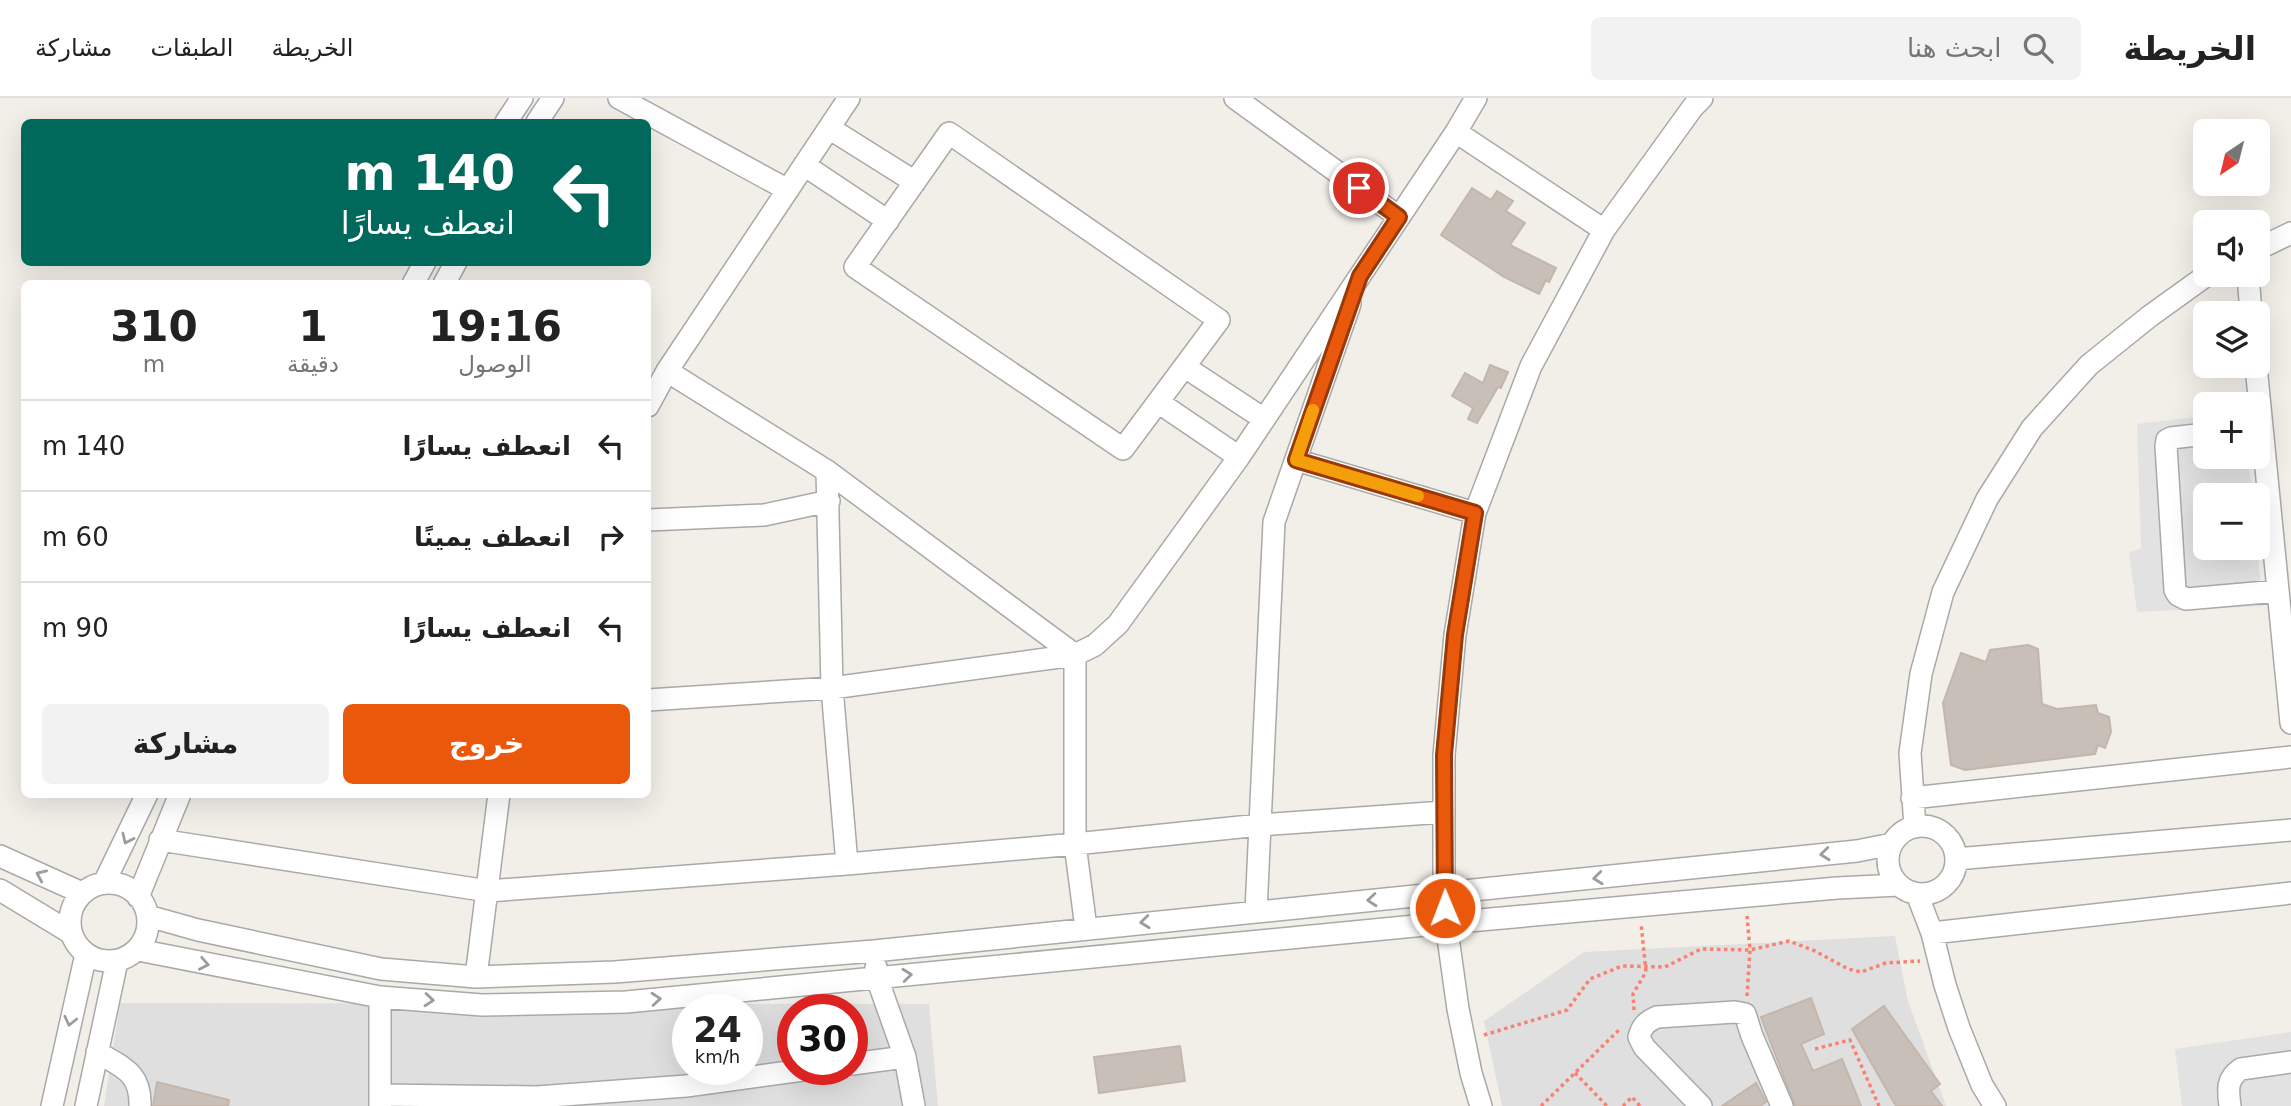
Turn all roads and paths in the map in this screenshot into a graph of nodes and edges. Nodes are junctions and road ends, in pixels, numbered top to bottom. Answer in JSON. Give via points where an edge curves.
{"nodes":[{"id":1,"x":522,"y":98,"type":"edge"},
{"id":2,"x":553,"y":98,"type":"edge"},
{"id":3,"x":619,"y":98,"type":"edge"},
{"id":4,"x":1476,"y":98,"type":"edge"},
{"id":5,"x":846,"y":99,"type":"edge"},
{"id":6,"x":1238,"y":99,"type":"edge"},
{"id":7,"x":1691,"y":101,"type":"edge"},
{"id":8,"x":508,"y":119,"type":"edge"},
{"id":9,"x":539,"y":119,"type":"edge"},
{"id":10,"x":829,"y":128,"type":"junction"},
{"id":11,"x":1456,"y":132,"type":"junction"},
{"id":12,"x":804,"y":165,"type":"junction"},
{"id":13,"x":915,"y":182,"type":"junction"},
{"id":14,"x":788,"y":190,"type":"junction"},
{"id":15,"x":1399,"y":217,"type":"junction"},
{"id":16,"x":888,"y":221,"type":"junction"},
{"id":17,"x":1604,"y":230,"type":"junction"},
{"id":18,"x":2291,"y":233,"type":"edge"},
{"id":19,"x":2270,"y":243,"type":"edge"},
{"id":20,"x":1360,"y":276,"type":"junction"},
{"id":21,"x":2193,"y":285,"type":"edge"},
{"id":22,"x":1185,"y":367,"type":"junction"},
{"id":23,"x":667,"y":371,"type":"junction"},
{"id":24,"x":651,"y":400,"type":"edge"},
{"id":25,"x":1158,"y":402,"type":"junction"},
{"id":26,"x":1264,"y":419,"type":"junction"},
{"id":27,"x":2193,"y":435,"type":"edge"},
{"id":28,"x":1239,"y":457,"type":"junction"},
{"id":29,"x":1296,"y":460,"type":"junction"},
{"id":30,"x":2264,"y":469,"type":"edge"},
{"id":31,"x":827,"y":471,"type":"junction"},
{"id":32,"x":829,"y":501,"type":"junction"},
{"id":33,"x":1475,"y":513,"type":"junction"},
{"id":34,"x":651,"y":520,"type":"edge"},
{"id":35,"x":2278,"y":591,"type":"junction"},
{"id":36,"x":1075,"y":655,"type":"junction"},
{"id":37,"x":832,"y":688,"type":"junction"},
{"id":38,"x":651,"y":700,"type":"edge"},
{"id":39,"x":2291,"y":723,"type":"edge"},
{"id":40,"x":2291,"y":757,"type":"edge"},
{"id":41,"x":145,"y":798,"type":"edge"},
{"id":42,"x":178,"y":798,"type":"edge"},
{"id":43,"x":499,"y":798,"type":"edge"},
{"id":44,"x":1912,"y":798,"type":"junction"},
{"id":45,"x":1444,"y":813,"type":"junction"},
{"id":46,"x":1260,"y":825,"type":"junction"},
{"id":47,"x":1915,"y":827,"type":"junction"},
{"id":48,"x":2291,"y":830,"type":"edge"},
{"id":49,"x":160,"y":840,"type":"junction"},
{"id":50,"x":1892,"y":844,"type":"junction"},
{"id":51,"x":1075,"y":845,"type":"junction"},
{"id":52,"x":0,"y":856,"type":"edge"},
{"id":53,"x":1956,"y":859,"type":"junction"},
{"id":54,"x":847,"y":864,"type":"junction"},
{"id":55,"x":104,"y":883,"type":"junction"},
{"id":56,"x":1896,"y":884,"type":"junction"},
{"id":57,"x":0,"y":890,"type":"edge"},
{"id":58,"x":488,"y":891,"type":"junction"},
{"id":59,"x":82,"y":893,"type":"junction"},
{"id":60,"x":2291,"y":893,"type":"edge"},
{"id":61,"x":1444,"y":894,"type":"junction"},
{"id":62,"x":138,"y":897,"type":"junction"},
{"id":63,"x":1745,"y":897,"type":"junction"},
{"id":64,"x":1639,"y":906,"type":"junction"},
{"id":65,"x":1256,"y":911,"type":"junction"},
{"id":66,"x":148,"y":916,"type":"junction"},
{"id":67,"x":1446,"y":923,"type":"junction"},
{"id":68,"x":1086,"y":928,"type":"junction"},
{"id":69,"x":71,"y":933,"type":"junction"},
{"id":70,"x":1933,"y":933,"type":"junction"},
{"id":71,"x":138,"y":950,"type":"junction"},
{"id":72,"x":1750,"y":950,"type":"junction"},
{"id":73,"x":874,"y":951,"type":"junction"},
{"id":74,"x":86,"y":954,"type":"junction"},
{"id":75,"x":1939,"y":960,"type":"junction"},
{"id":76,"x":117,"y":961,"type":"junction"},
{"id":77,"x":1646,"y":966,"type":"junction"},
{"id":78,"x":476,"y":977,"type":"junction"},
{"id":79,"x":877,"y":978,"type":"junction"},
{"id":80,"x":380,"y":996,"type":"junction"},
{"id":81,"x":1745,"y":1014,"type":"junction"},
{"id":82,"x":1638,"y":1022,"type":"junction"},
{"id":83,"x":1465,"y":1041,"type":"junction"},
{"id":84,"x":1815,"y":1049,"type":"dead end"},
{"id":85,"x":97,"y":1052,"type":"junction"},
{"id":86,"x":905,"y":1057,"type":"junction"},
{"id":87,"x":868,"y":1062,"type":"edge"},
{"id":88,"x":2291,"y":1062,"type":"edge"},
{"id":89,"x":1575,"y":1073,"type":"junction"},
{"id":90,"x":777,"y":1074,"type":"edge"},
{"id":91,"x":381,"y":1100,"type":"edge"},
{"id":92,"x":52,"y":1106,"type":"edge"},
{"id":93,"x":86,"y":1106,"type":"edge"},
{"id":94,"x":140,"y":1106,"type":"edge"},
{"id":95,"x":914,"y":1106,"type":"edge"},
{"id":96,"x":1481,"y":1106,"type":"edge"},
{"id":97,"x":1541,"y":1106,"type":"edge"},
{"id":98,"x":1607,"y":1106,"type":"edge"},
{"id":99,"x":1623,"y":1106,"type":"edge"},
{"id":100,"x":1640,"y":1106,"type":"edge"},
{"id":101,"x":1701,"y":1106,"type":"edge"},
{"id":102,"x":1782,"y":1106,"type":"edge"},
{"id":103,"x":1879,"y":1106,"type":"edge"},
{"id":104,"x":1994,"y":1106,"type":"edge"},
{"id":105,"x":2230,"y":1106,"type":"edge"}],
"edges":[{"from":1,"to":8,"type":"street"},
{"from":2,"to":9,"type":"street"},
{"from":3,"to":14,"type":"street"},
{"from":4,"to":11,"type":"street"},
{"from":5,"to":10,"type":"street"},
{"from":6,"to":15,"type":"street"},
{"from":7,"to":17,"type":"street"},
{"from":10,"to":12,"type":"street"},
{"from":10,"to":13,"type":"street"},
{"from":11,"to":15,"type":"street"},
{"from":11,"to":17,"type":"street"},
{"from":12,"to":14,"type":"street"},
{"from":12,"to":16,"type":"street"},
{"from":13,"to":16,"type":"street"},
{"from":13,"to":22,"type":"street","via":[[949,133],[1219,320]]},
{"from":14,"to":23,"type":"street"},
{"from":15,"to":20,"type":"street"},
{"from":16,"to":25,"type":"street","via":[[855,267],[1123,449]]},
{"from":17,"to":33,"type":"street","via":[[1531,366]]},
{"from":18,"to":19,"type":"street"},
{"from":20,"to":26,"type":"street"},
{"from":20,"to":29,"type":"street"},
{"from":21,"to":44,"type":"street","via":[[2089,365],[2032,428],[1987,499],[1943,592],[1922,674],[1910,753]]},
{"from":22,"to":25,"type":"street"},
{"from":22,"to":26,"type":"street"},
{"from":23,"to":24,"type":"street"},
{"from":23,"to":31,"type":"street"},
{"from":25,"to":28,"type":"street"},
{"from":26,"to":28,"type":"street"},
{"from":27,"to":35,"type":"street","via":[[2171,438],[2166,446],[2175,590],[2186,599]]},
{"from":28,"to":36,"type":"street","via":[[1118,624],[1095,645]]},
{"from":29,"to":33,"type":"street"},
{"from":29,"to":46,"type":"street","via":[[1274,522]]},
{"from":30,"to":35,"type":"street"},
{"from":31,"to":32,"type":"street"},
{"from":31,"to":36,"type":"street"},
{"from":32,"to":34,"type":"street","via":[[764,515]]},
{"from":32,"to":37,"type":"street"},
{"from":33,"to":45,"type":"street","via":[[1455,635],[1444,755]]},
{"from":35,"to":39,"type":"street"},
{"from":36,"to":37,"type":"street"},
{"from":36,"to":51,"type":"street"},
{"from":37,"to":38,"type":"street"},
{"from":37,"to":54,"type":"street"},
{"from":40,"to":44,"type":"street"},
{"from":41,"to":55,"type":"street","one_way":true},
{"from":42,"to":49,"type":"street"},
{"from":43,"to":58,"type":"street"},
{"from":44,"to":47,"type":"street"},
{"from":45,"to":46,"type":"street"},
{"from":45,"to":61,"type":"street"},
{"from":46,"to":51,"type":"street"},
{"from":46,"to":65,"type":"street"},
{"from":47,"to":50,"type":"street"},
{"from":47,"to":53,"type":"street","via":[[1927,827],[1947,838]]},
{"from":48,"to":53,"type":"street"},
{"from":49,"to":58,"type":"street"},
{"from":49,"to":62,"type":"street"},
{"from":50,"to":56,"type":"street","via":[[1888,855]]},
{"from":50,"to":61,"type":"street","one_way":true},
{"from":51,"to":54,"type":"street"},
{"from":51,"to":68,"type":"street"},
{"from":59,"to":52,"type":"street","one_way":true},
{"from":53,"to":56,"type":"street","via":[[1950,879],[1935,892]]},
{"from":54,"to":58,"type":"street"},
{"from":55,"to":59,"type":"street"},
{"from":55,"to":62,"type":"street","via":[[118,883]]},
{"from":56,"to":63,"type":"street"},
{"from":56,"to":70,"type":"street"},
{"from":57,"to":69,"type":"street"},
{"from":58,"to":78,"type":"street"},
{"from":59,"to":69,"type":"street","via":[[69,919]]},
{"from":60,"to":70,"type":"street"},
{"from":61,"to":65,"type":"street","one_way":true},
{"from":61,"to":67,"type":"street"},
{"from":62,"to":66,"type":"street"},
{"from":63,"to":64,"type":"street"},
{"from":63,"to":72,"type":"path"},
{"from":64,"to":67,"type":"street"},
{"from":64,"to":77,"type":"path"},
{"from":65,"to":68,"type":"street","one_way":true},
{"from":66,"to":71,"type":"street"},
{"from":66,"to":78,"type":"street","via":[[382,969]]},
{"from":79,"to":67,"type":"street","one_way":true},
{"from":67,"to":83,"type":"street"},
{"from":68,"to":73,"type":"street"},
{"from":69,"to":74,"type":"street"},
{"from":70,"to":75,"type":"street"},
{"from":71,"to":76,"type":"street"},
{"from":71,"to":80,"type":"street","one_way":true},
{"from":72,"to":75,"type":"path","via":[[1789,941],[1861,972],[1886,963]]},
{"from":72,"to":77,"type":"path","via":[[1701,950],[1665,967]]},
{"from":72,"to":81,"type":"path"},
{"from":73,"to":78,"type":"street","via":[[615,972]]},
{"from":73,"to":79,"type":"street"},
{"from":74,"to":76,"type":"street"},
{"from":74,"to":92,"type":"street","one_way":true},
{"from":75,"to":104,"type":"street","via":[[1959,1028]]},
{"from":76,"to":85,"type":"street"},
{"from":77,"to":82,"type":"path","via":[[1633,994]]},
{"from":77,"to":83,"type":"path","via":[[1622,966],[1590,979],[1567,1010]]},
{"from":80,"to":79,"type":"street","one_way":true,"via":[[482,1004],[626,1002]]},
{"from":79,"to":86,"type":"street"},
{"from":80,"to":91,"type":"street"},
{"from":81,"to":82,"type":"street","via":[[1657,1017]]},
{"from":81,"to":102,"type":"street"},
{"from":82,"to":89,"type":"path"},
{"from":82,"to":101,"type":"street","via":[[1644,1047]]},
{"from":83,"to":96,"type":"street"},
{"from":84,"to":103,"type":"path","via":[[1850,1040]]},
{"from":85,"to":93,"type":"street"},
{"from":85,"to":94,"type":"street","via":[[130,1072],[139,1085]]},
{"from":86,"to":87,"type":"street"},
{"from":86,"to":95,"type":"street"},
{"from":88,"to":105,"type":"street","via":[[2234,1074],[2229,1080]]},
{"from":89,"to":97,"type":"path"},
{"from":89,"to":98,"type":"path"},
{"from":90,"to":91,"type":"street","via":[[686,1086],[537,1097]]},
{"from":99,"to":100,"type":"path","via":[[1632,1097]]}]}
